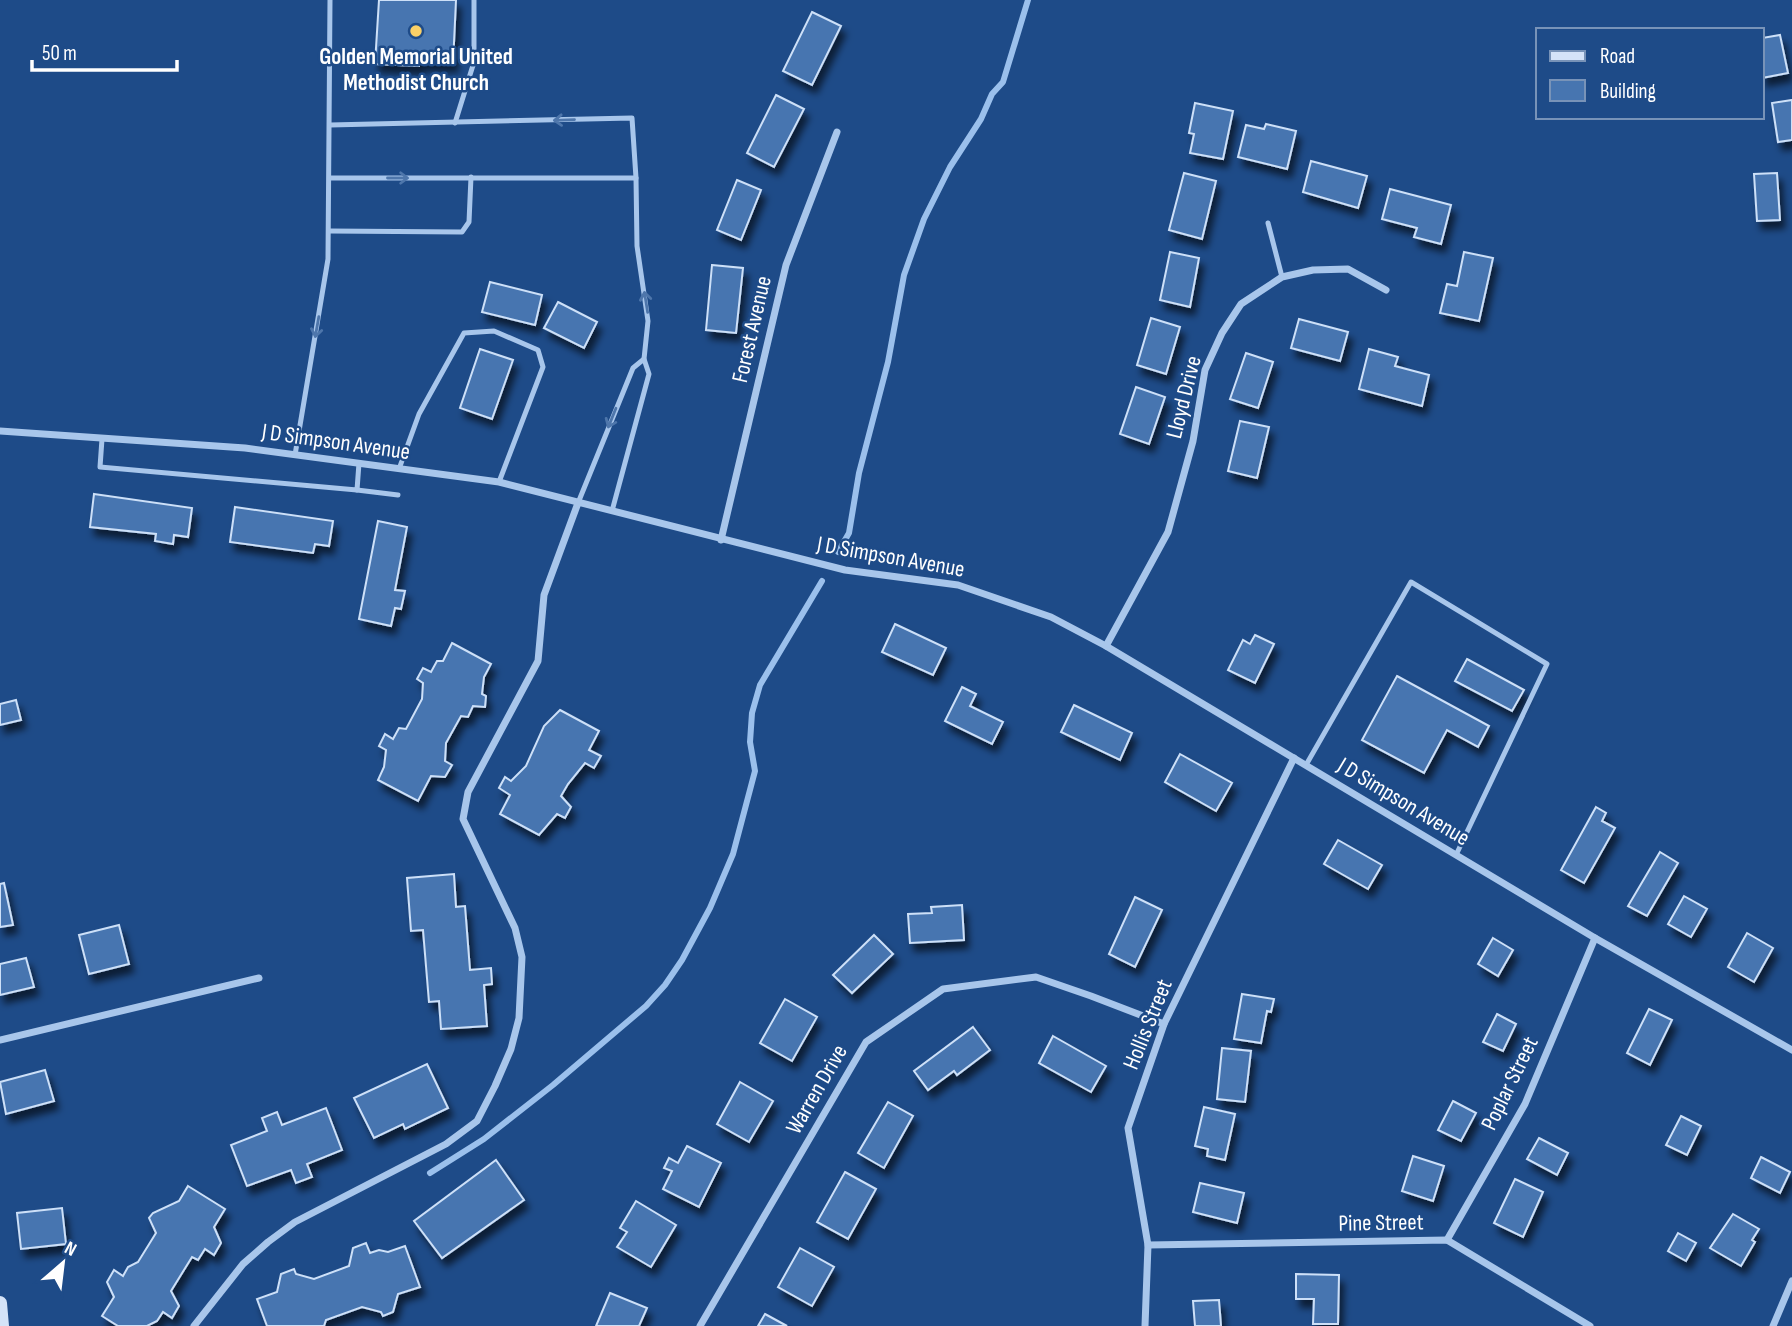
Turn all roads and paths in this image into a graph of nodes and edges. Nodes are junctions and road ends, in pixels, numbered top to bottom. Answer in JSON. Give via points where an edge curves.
{"nodes":[{"id":1,"x":330,"y":0,"type":"edge"},
{"id":2,"x":474,"y":0,"type":"edge"},
{"id":3,"x":454,"y":124,"type":"junction"},
{"id":4,"x":330,"y":125,"type":"junction"},
{"id":5,"x":837,"y":132,"type":"dead end"},
{"id":6,"x":471,"y":177,"type":"junction"},
{"id":7,"x":330,"y":178,"type":"junction"},
{"id":8,"x":636,"y":178,"type":"junction"},
{"id":9,"x":1268,"y":223,"type":"dead end"},
{"id":10,"x":330,"y":231,"type":"junction"},
{"id":11,"x":1282,"y":277,"type":"junction"},
{"id":12,"x":1386,"y":290,"type":"dead end"},
{"id":13,"x":644,"y":359,"type":"junction"},
{"id":14,"x":0,"y":431,"type":"edge"},
{"id":15,"x":102,"y":439,"type":"junction"},
{"id":16,"x":295,"y":455,"type":"junction"},
{"id":17,"x":359,"y":463,"type":"junction"},
{"id":18,"x":399,"y":469,"type":"junction"},
{"id":19,"x":499,"y":482,"type":"junction"},
{"id":20,"x":356,"y":490,"type":"junction"},
{"id":21,"x":398,"y":495,"type":"dead end"},
{"id":22,"x":578,"y":503,"type":"junction"},
{"id":23,"x":612,"y":511,"type":"junction"},
{"id":24,"x":721,"y":540,"type":"junction"},
{"id":25,"x":1105,"y":646,"type":"junction"},
{"id":26,"x":1294,"y":758,"type":"junction"},
{"id":27,"x":1306,"y":765,"type":"junction"},
{"id":28,"x":1456,"y":855,"type":"junction"},
{"id":29,"x":1595,"y":938,"type":"junction"},
{"id":30,"x":259,"y":978,"type":"dead end"},
{"id":31,"x":1164,"y":1024,"type":"junction"},
{"id":32,"x":0,"y":1040,"type":"edge"},
{"id":33,"x":1792,"y":1050,"type":"edge"},
{"id":34,"x":1447,"y":1240,"type":"junction"},
{"id":35,"x":1148,"y":1245,"type":"junction"},
{"id":36,"x":1792,"y":1280,"type":"edge"},
{"id":37,"x":0,"y":1303,"type":"edge"},
{"id":38,"x":2,"y":1326,"type":"edge"},
{"id":39,"x":194,"y":1326,"type":"edge"},
{"id":40,"x":701,"y":1326,"type":"edge"},
{"id":41,"x":1145,"y":1326,"type":"edge"},
{"id":42,"x":1590,"y":1326,"type":"edge"},
{"id":43,"x":1773,"y":1326,"type":"edge"}],
"edges":[{"from":1,"to":4,"type":"lane"},
{"from":2,"to":3,"type":"lane","via":[[474,62]]},
{"from":3,"to":4,"type":"lane"},
{"from":8,"to":3,"type":"lane","one_way":true,"via":[[632,118]]},
{"from":4,"to":7,"type":"lane"},
{"from":5,"to":24,"type":"street","name":"Forest Avenue","via":[[786,265]]},
{"from":7,"to":6,"type":"lane","one_way":true},
{"from":6,"to":8,"type":"lane"},
{"from":6,"to":10,"type":"lane","via":[[469,222],[462,232]]},
{"from":7,"to":10,"type":"lane"},
{"from":13,"to":8,"type":"lane","one_way":true,"via":[[649,321],[637,246]]},
{"from":9,"to":11,"type":"lane"},
{"from":10,"to":16,"type":"lane","one_way":true},
{"from":11,"to":12,"type":"street","name":"Lloyd Drive","via":[[1348,269]]},
{"from":11,"to":25,"type":"street","name":"Lloyd Drive","via":[[1241,304],[1222,333],[1205,370],[1193,441],[1168,532]]},
{"from":13,"to":22,"type":"lane","one_way":true,"via":[[633,368]]},
{"from":13,"to":23,"type":"lane","via":[[649,374]]},
{"from":14,"to":15,"type":"street","name":"J D Simpson Avenue"},
{"from":15,"to":16,"type":"street","name":"J D Simpson Avenue"},
{"from":15,"to":20,"type":"lane","via":[[100,467]]},
{"from":16,"to":17,"type":"street","name":"J D Simpson Avenue"},
{"from":17,"to":18,"type":"street","name":"J D Simpson Avenue"},
{"from":17,"to":20,"type":"lane"},
{"from":18,"to":19,"type":"street","name":"J D Simpson Avenue"},
{"from":18,"to":19,"type":"lane","via":[[419,414],[464,333],[494,331],[538,350],[544,367]]},
{"from":19,"to":22,"type":"street","name":"J D Simpson Avenue"},
{"from":20,"to":21,"type":"lane"},
{"from":22,"to":23,"type":"street","name":"J D Simpson Avenue"},
{"from":22,"to":39,"type":"street","via":[[544,595],[538,661],[468,792],[463,819],[515,928],[522,957],[519,1018],[495,1086],[477,1121],[446,1144],[295,1222],[268,1242],[243,1264]]},
{"from":23,"to":24,"type":"street","name":"J D Simpson Avenue"},
{"from":24,"to":25,"type":"street","name":"J D Simpson Avenue","via":[[845,570],[958,585],[1051,617]]},
{"from":25,"to":26,"type":"street","name":"J D Simpson Avenue"},
{"from":26,"to":27,"type":"street","name":"J D Simpson Avenue"},
{"from":26,"to":31,"type":"street","name":"Hollis Street"},
{"from":27,"to":28,"type":"street","name":"J D Simpson Avenue"},
{"from":27,"to":28,"type":"lane","via":[[1411,582],[1547,664]]},
{"from":28,"to":29,"type":"street","name":"J D Simpson Avenue"},
{"from":29,"to":33,"type":"street","name":"J D Simpson Avenue"},
{"from":29,"to":34,"type":"street","name":"Poplar Street","via":[[1525,1104]]},
{"from":30,"to":32,"type":"street"},
{"from":31,"to":35,"type":"street","name":"Hollis Street","via":[[1128,1128]]},
{"from":31,"to":40,"type":"street","name":"Warren Drive","via":[[1036,978],[943,989],[866,1042]]},
{"from":34,"to":35,"type":"street","name":"Pine Street"},
{"from":34,"to":42,"type":"street","name":"Pine Street"},
{"from":35,"to":41,"type":"street","name":"Hollis Street"},
{"from":36,"to":43,"type":"street"},
{"from":37,"to":38,"type":"street"}]}
